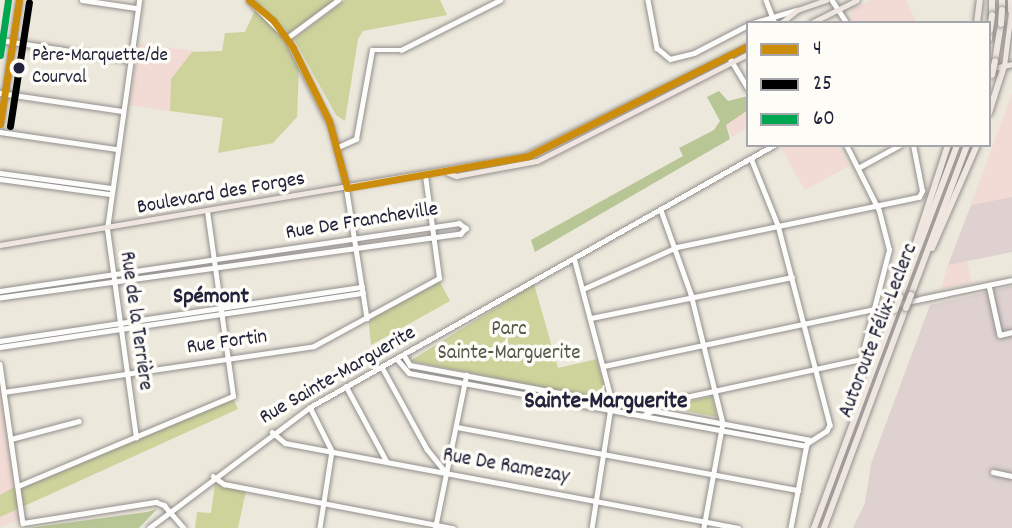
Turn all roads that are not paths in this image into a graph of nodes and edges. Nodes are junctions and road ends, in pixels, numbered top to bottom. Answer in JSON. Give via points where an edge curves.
{"nodes":[{"id":1,"x":19,"y":0,"type":"edge"},
{"id":2,"x":82,"y":0,"type":"edge"},
{"id":3,"x":139,"y":0,"type":"edge"},
{"id":4,"x":249,"y":0,"type":"edge"},
{"id":5,"x":338,"y":0,"type":"edge"},
{"id":6,"x":500,"y":0,"type":"edge"},
{"id":7,"x":649,"y":0,"type":"edge"},
{"id":8,"x":765,"y":0,"type":"edge"},
{"id":9,"x":832,"y":0,"type":"edge"},
{"id":10,"x":857,"y":0,"type":"edge"},
{"id":11,"x":980,"y":0,"type":"edge"},
{"id":12,"x":992,"y":0,"type":"edge"},
{"id":13,"x":1002,"y":0,"type":"edge"},
{"id":14,"x":1011,"y":0,"type":"edge"},
{"id":15,"x":824,"y":1,"type":"edge"},
{"id":16,"x":137,"y":8,"type":"junction"},
{"id":17,"x":839,"y":9,"type":"junction"},
{"id":18,"x":797,"y":10,"type":"junction"},
{"id":19,"x":1011,"y":11,"type":"edge"},
{"id":20,"x":828,"y":14,"type":"junction"},
{"id":21,"x":771,"y":15,"type":"junction"},
{"id":22,"x":757,"y":21,"type":"edge"},
{"id":23,"x":774,"y":21,"type":"edge"},
{"id":24,"x":783,"y":21,"type":"edge"},
{"id":25,"x":815,"y":21,"type":"edge"},
{"id":26,"x":846,"y":21,"type":"edge"},
{"id":27,"x":977,"y":21,"type":"edge"},
{"id":28,"x":991,"y":21,"type":"edge"},
{"id":29,"x":746,"y":26,"type":"edge"},
{"id":30,"x":991,"y":26,"type":"edge"},
{"id":31,"x":287,"y":38,"type":"junction"},
{"id":32,"x":0,"y":40,"type":"edge"},
{"id":33,"x":13,"y":42,"type":"junction"},
{"id":34,"x":746,"y":47,"type":"edge"},
{"id":35,"x":729,"y":55,"type":"junction"},
{"id":36,"x":746,"y":55,"type":"edge"},
{"id":37,"x":129,"y":60,"type":"junction"},
{"id":38,"x":732,"y":62,"type":"junction"},
{"id":39,"x":1012,"y":64,"type":"edge"},
{"id":40,"x":1004,"y":66,"type":"junction"},
{"id":41,"x":991,"y":67,"type":"edge"},
{"id":42,"x":991,"y":72,"type":"edge"},
{"id":43,"x":746,"y":85,"type":"edge"},
{"id":44,"x":2,"y":94,"type":"edge"},
{"id":45,"x":991,"y":107,"type":"edge"},
{"id":46,"x":122,"y":111,"type":"junction"},
{"id":47,"x":610,"y":115,"type":"junction"},
{"id":48,"x":614,"y":123,"type":"junction"},
{"id":49,"x":0,"y":124,"type":"edge"},
{"id":50,"x":0,"y":132,"type":"edge"},
{"id":51,"x":771,"y":147,"type":"edge"},
{"id":52,"x":847,"y":147,"type":"edge"},
{"id":53,"x":896,"y":147,"type":"edge"},
{"id":54,"x":913,"y":147,"type":"edge"},
{"id":55,"x":947,"y":147,"type":"edge"},
{"id":56,"x":956,"y":147,"type":"edge"},
{"id":57,"x":966,"y":147,"type":"edge"},
{"id":58,"x":976,"y":147,"type":"edge"},
{"id":59,"x":338,"y":148,"type":"junction"},
{"id":60,"x":117,"y":149,"type":"junction"},
{"id":61,"x":541,"y":150,"type":"junction"},
{"id":62,"x":545,"y":158,"type":"junction"},
{"id":63,"x":751,"y":159,"type":"junction"},
{"id":64,"x":858,"y":169,"type":"junction"},
{"id":65,"x":0,"y":173,"type":"edge"},
{"id":66,"x":448,"y":173,"type":"junction"},
{"id":67,"x":425,"y":176,"type":"junction"},
{"id":68,"x":0,"y":179,"type":"edge"},
{"id":69,"x":347,"y":188,"type":"junction"},
{"id":70,"x":110,"y":191,"type":"junction"},
{"id":71,"x":877,"y":206,"type":"junction"},
{"id":72,"x":661,"y":210,"type":"junction"},
{"id":73,"x":207,"y":212,"type":"junction"},
{"id":74,"x":778,"y":225,"type":"junction"},
{"id":75,"x":433,"y":228,"type":"junction"},
{"id":76,"x":107,"y":229,"type":"junction"},
{"id":77,"x":435,"y":236,"type":"junction"},
{"id":78,"x":355,"y":239,"type":"junction"},
{"id":79,"x":0,"y":245,"type":"edge"},
{"id":80,"x":356,"y":247,"type":"junction"},
{"id":81,"x":677,"y":247,"type":"junction"},
{"id":82,"x":216,"y":260,"type":"junction"},
{"id":83,"x":575,"y":261,"type":"junction"},
{"id":84,"x":217,"y":267,"type":"junction"},
{"id":85,"x":920,"y":272,"type":"junction"},
{"id":86,"x":792,"y":277,"type":"junction"},
{"id":87,"x":113,"y":278,"type":"junction"},
{"id":88,"x":1012,"y":280,"type":"edge"},
{"id":89,"x":989,"y":285,"type":"junction"},
{"id":90,"x":362,"y":287,"type":"junction"},
{"id":91,"x":583,"y":289,"type":"junction"},
{"id":92,"x":0,"y":292,"type":"edge"},
{"id":93,"x":363,"y":293,"type":"junction"},
{"id":94,"x":0,"y":298,"type":"edge"},
{"id":95,"x":692,"y":298,"type":"junction"},
{"id":96,"x":900,"y":298,"type":"junction"},
{"id":97,"x":913,"y":298,"type":"junction"},
{"id":98,"x":876,"y":309,"type":"junction"},
{"id":99,"x":223,"y":311,"type":"junction"},
{"id":100,"x":367,"y":318,"type":"junction"},
{"id":101,"x":591,"y":318,"type":"junction"},
{"id":102,"x":804,"y":325,"type":"junction"},
{"id":103,"x":120,"y":326,"type":"junction"},
{"id":104,"x":1012,"y":332,"type":"edge"},
{"id":105,"x":0,"y":341,"type":"edge"},
{"id":106,"x":705,"y":345,"type":"junction"},
{"id":107,"x":0,"y":347,"type":"edge"},
{"id":108,"x":404,"y":355,"type":"junction"},
{"id":109,"x":231,"y":359,"type":"junction"},
{"id":110,"x":397,"y":359,"type":"junction"},
{"id":111,"x":0,"y":365,"type":"edge"},
{"id":112,"x":604,"y":366,"type":"junction"},
{"id":113,"x":382,"y":367,"type":"junction"},
{"id":114,"x":816,"y":370,"type":"junction"},
{"id":115,"x":127,"y":374,"type":"junction"},
{"id":116,"x":466,"y":375,"type":"junction"},
{"id":117,"x":464,"y":382,"type":"junction"},
{"id":118,"x":346,"y":386,"type":"junction"},
{"id":119,"x":538,"y":387,"type":"junction"},
{"id":120,"x":716,"y":391,"type":"junction"},
{"id":121,"x":4,"y":392,"type":"junction"},
{"id":122,"x":537,"y":396,"type":"junction"},
{"id":123,"x":612,"y":401,"type":"junction"},
{"id":124,"x":310,"y":407,"type":"junction"},
{"id":125,"x":651,"y":408,"type":"junction"},
{"id":126,"x":612,"y":410,"type":"junction"},
{"id":127,"x":644,"y":415,"type":"junction"},
{"id":128,"x":79,"y":421,"type":"dead end"},
{"id":129,"x":723,"y":422,"type":"junction"},
{"id":130,"x":457,"y":427,"type":"junction"},
{"id":131,"x":723,"y":431,"type":"junction"},
{"id":132,"x":272,"y":432,"type":"junction"},
{"id":133,"x":136,"y":438,"type":"junction"},
{"id":134,"x":11,"y":439,"type":"junction"},
{"id":135,"x":809,"y":440,"type":"junction"},
{"id":136,"x":806,"y":446,"type":"junction"},
{"id":137,"x":332,"y":451,"type":"junction"},
{"id":138,"x":606,"y":455,"type":"junction"},
{"id":139,"x":387,"y":461,"type":"junction"},
{"id":140,"x":446,"y":472,"type":"junction"},
{"id":141,"x":993,"y":472,"type":"dead end"},
{"id":142,"x":714,"y":475,"type":"junction"},
{"id":143,"x":213,"y":476,"type":"junction"},
{"id":144,"x":1012,"y":476,"type":"edge"},
{"id":145,"x":18,"y":486,"type":"junction"},
{"id":146,"x":797,"y":490,"type":"junction"},
{"id":147,"x":597,"y":500,"type":"junction"},
{"id":148,"x":324,"y":505,"type":"junction"},
{"id":149,"x":169,"y":511,"type":"junction"},
{"id":150,"x":705,"y":525,"type":"edge"},
{"id":151,"x":436,"y":526,"type":"edge"},
{"id":152,"x":149,"y":528,"type":"edge"},
{"id":153,"x":184,"y":528,"type":"edge"},
{"id":154,"x":320,"y":528,"type":"edge"},
{"id":155,"x":453,"y":528,"type":"edge"},
{"id":156,"x":592,"y":528,"type":"edge"},
{"id":157,"x":738,"y":528,"type":"edge"},
{"id":158,"x":791,"y":528,"type":"edge"},
{"id":159,"x":814,"y":528,"type":"edge"},
{"id":160,"x":824,"y":528,"type":"edge"}],
"edges":[{"from":1,"to":33,"type":"street"},
{"from":2,"to":16,"type":"street"},
{"from":3,"to":16,"type":"street","name":"Rue de la Terrière"},
{"from":4,"to":31,"type":"street"},
{"from":5,"to":31,"type":"street"},
{"from":6,"to":59,"type":"street","via":[[401,50],[372,51],[356,139]]},
{"from":7,"to":29,"type":"street","via":[[657,48],[670,59],[694,54]]},
{"from":8,"to":21,"type":"street"},
{"from":9,"to":17,"type":"street"},
{"from":10,"to":17,"type":"main road"},
{"from":11,"to":27,"type":"highway"},
{"from":12,"to":28,"type":"highway","bridge":true},
{"from":13,"to":41,"type":"highway","bridge":true},
{"from":14,"to":19,"type":"highway"},
{"from":15,"to":18,"type":"main road"},
{"from":15,"to":20,"type":"main road"},
{"from":16,"to":37,"type":"street","name":"Rue de la Terrière"},
{"from":17,"to":20,"type":"main road"},
{"from":17,"to":26,"type":"street"},
{"from":18,"to":21,"type":"street"},
{"from":18,"to":24,"type":"main road"},
{"from":19,"to":30,"type":"main road"},
{"from":19,"to":40,"type":"main road"},
{"from":20,"to":25,"type":"main road"},
{"from":21,"to":22,"type":"street"},
{"from":21,"to":23,"type":"street"},
{"from":31,"to":59,"type":"street"},
{"from":32,"to":33,"type":"street"},
{"from":33,"to":37,"type":"street"},
{"from":33,"to":44,"type":"street"},
{"from":34,"to":35,"type":"main road","name":"Boulevard des Forges"},
{"from":35,"to":38,"type":"street"},
{"from":35,"to":47,"type":"main road","name":"Boulevard des Forges"},
{"from":36,"to":38,"type":"main road","name":"Boulevard des Forges"},
{"from":37,"to":46,"type":"street","name":"Rue de la Terrière"},
{"from":38,"to":43,"type":"street"},
{"from":38,"to":48,"type":"main road","name":"Boulevard des Forges"},
{"from":39,"to":40,"type":"main road"},
{"from":40,"to":42,"type":"main road"},
{"from":40,"to":45,"type":"highway"},
{"from":44,"to":46,"type":"street"},
{"from":44,"to":49,"type":"street"},
{"from":46,"to":60,"type":"street","name":"Rue de la Terrière"},
{"from":47,"to":48,"type":"main road"},
{"from":47,"to":61,"type":"main road","name":"Boulevard des Forges"},
{"from":48,"to":62,"type":"main road","name":"Boulevard des Forges"},
{"from":50,"to":60,"type":"street"},
{"from":51,"to":63,"type":"street","name":"Rue Sainte-Marguerite"},
{"from":52,"to":64,"type":"street"},
{"from":53,"to":64,"type":"street"},
{"from":54,"to":71,"type":"street","via":[[922,194]]},
{"from":55,"to":96,"type":"highway"},
{"from":56,"to":96,"type":"highway","name":"Autoroute Félix-Leclerc"},
{"from":57,"to":85,"type":"highway","name":"Autoroute Félix-Leclerc"},
{"from":58,"to":85,"type":"highway","via":[[948,219]]},
{"from":59,"to":69,"type":"street"},
{"from":60,"to":70,"type":"street","name":"Rue de la Terrière"},
{"from":61,"to":62,"type":"main road"},
{"from":61,"to":66,"type":"main road","name":"Boulevard des Forges"},
{"from":62,"to":66,"type":"main road","name":"Boulevard des Forges","via":[[489,171]]},
{"from":63,"to":72,"type":"street","name":"Rue Sainte-Marguerite"},
{"from":63,"to":74,"type":"street"},
{"from":64,"to":71,"type":"street"},
{"from":65,"to":70,"type":"street"},
{"from":66,"to":67,"type":"main road","name":"Boulevard des Forges"},
{"from":67,"to":69,"type":"main road","name":"Boulevard des Forges"},
{"from":67,"to":75,"type":"street"},
{"from":68,"to":70,"type":"street"},
{"from":69,"to":73,"type":"main road","name":"Boulevard des Forges"},
{"from":69,"to":78,"type":"street"},
{"from":70,"to":76,"type":"street","name":"Rue de la Terrière"},
{"from":71,"to":74,"type":"street"},
{"from":71,"to":98,"type":"street","via":[[889,254]]},
{"from":72,"to":81,"type":"street"},
{"from":72,"to":83,"type":"street","name":"Rue Sainte-Marguerite"},
{"from":73,"to":76,"type":"main road","name":"Boulevard des Forges"},
{"from":73,"to":82,"type":"street"},
{"from":74,"to":81,"type":"street"},
{"from":74,"to":86,"type":"street"},
{"from":75,"to":77,"type":"street"},
{"from":75,"to":77,"type":"street","name":"Rue De Francheville","via":[[461,223],[466,228],[461,234]]},
{"from":75,"to":78,"type":"street","name":"Rue De Francheville"},
{"from":76,"to":79,"type":"main road","name":"Boulevard des Forges"},
{"from":76,"to":87,"type":"street","name":"Rue de la Terrière"},
{"from":77,"to":80,"type":"street","name":"Rue De Francheville"},
{"from":77,"to":100,"type":"street","name":"Rue Fortin","via":[[439,278]]},
{"from":78,"to":80,"type":"street"},
{"from":78,"to":82,"type":"street","name":"Rue De Francheville"},
{"from":80,"to":84,"type":"street","name":"Rue De Francheville"},
{"from":80,"to":90,"type":"street"},
{"from":81,"to":91,"type":"street"},
{"from":81,"to":95,"type":"street"},
{"from":82,"to":84,"type":"street"},
{"from":82,"to":87,"type":"street","name":"Rue De Francheville"},
{"from":83,"to":91,"type":"street"},
{"from":83,"to":108,"type":"street","name":"Rue Sainte-Marguerite"},
{"from":84,"to":87,"type":"street","name":"Rue De Francheville"},
{"from":84,"to":99,"type":"street"},
{"from":85,"to":97,"type":"highway","name":"Autoroute Félix-Leclerc"},
{"from":86,"to":95,"type":"street"},
{"from":86,"to":102,"type":"street"},
{"from":87,"to":92,"type":"street","name":"Rue De Francheville"},
{"from":87,"to":94,"type":"street","name":"Rue De Francheville"},
{"from":87,"to":103,"type":"street","name":"Rue de la Terrière"},
{"from":88,"to":89,"type":"street"},
{"from":89,"to":97,"type":"street"},
{"from":89,"to":104,"type":"street","via":[[1000,335]]},
{"from":90,"to":93,"type":"street"},
{"from":90,"to":99,"type":"street"},
{"from":91,"to":101,"type":"street"},
{"from":93,"to":99,"type":"street"},
{"from":93,"to":100,"type":"street"},
{"from":95,"to":101,"type":"street"},
{"from":95,"to":106,"type":"street"},
{"from":96,"to":159,"type":"highway","name":"Autoroute Félix-Leclerc","bridge":true},
{"from":97,"to":98,"type":"street"},
{"from":97,"to":160,"type":"highway","name":"Autoroute Félix-Leclerc","bridge":true},
{"from":98,"to":102,"type":"street"},
{"from":98,"to":114,"type":"street","via":[[860,360]]},
{"from":99,"to":103,"type":"street"},
{"from":99,"to":109,"type":"street"},
{"from":100,"to":109,"type":"street","name":"Rue Fortin","via":[[310,347]]},
{"from":101,"to":112,"type":"street"},
{"from":102,"to":106,"type":"street"},
{"from":102,"to":114,"type":"street"},
{"from":103,"to":105,"type":"street"},
{"from":103,"to":107,"type":"street"},
{"from":103,"to":115,"type":"street","name":"Rue de la Terrière"},
{"from":106,"to":112,"type":"street"},
{"from":106,"to":120,"type":"street"},
{"from":108,"to":110,"type":"street","name":"Rue Sainte-Marguerite"},
{"from":108,"to":116,"type":"street","via":[[410,365]]},
{"from":109,"to":115,"type":"street","name":"Rue Fortin"},
{"from":109,"to":133,"type":"street","via":[[234,395]]},
{"from":110,"to":113,"type":"street","name":"Rue Sainte-Marguerite"},
{"from":110,"to":117,"type":"street","via":[[409,373]]},
{"from":111,"to":121,"type":"street"},
{"from":112,"to":123,"type":"street"},
{"from":113,"to":118,"type":"street","name":"Rue Sainte-Marguerite"},
{"from":113,"to":140,"type":"street","via":[[427,449]]},
{"from":114,"to":120,"type":"street"},
{"from":114,"to":135,"type":"street","via":[[830,426]]},
{"from":115,"to":121,"type":"street","name":"Rue Fortin"},
{"from":115,"to":133,"type":"street","name":"Rue de la Terrière"},
{"from":116,"to":117,"type":"street"},
{"from":116,"to":119,"type":"street"},
{"from":117,"to":122,"type":"street"},
{"from":117,"to":130,"type":"street"},
{"from":118,"to":124,"type":"street","name":"Rue Sainte-Marguerite"},
{"from":118,"to":139,"type":"street"},
{"from":119,"to":122,"type":"street"},
{"from":119,"to":123,"type":"street"},
{"from":120,"to":125,"type":"street"},
{"from":120,"to":129,"type":"street"},
{"from":121,"to":134,"type":"street"},
{"from":122,"to":126,"type":"street"},
{"from":123,"to":125,"type":"street"},
{"from":123,"to":126,"type":"street"},
{"from":124,"to":132,"type":"street","name":"Rue Sainte-Marguerite"},
{"from":124,"to":137,"type":"street"},
{"from":125,"to":127,"type":"street"},
{"from":125,"to":129,"type":"street"},
{"from":126,"to":127,"type":"street"},
{"from":126,"to":138,"type":"street"},
{"from":127,"to":131,"type":"street"},
{"from":128,"to":134,"type":"street"},
{"from":129,"to":131,"type":"street"},
{"from":129,"to":135,"type":"street"},
{"from":130,"to":138,"type":"street"},
{"from":130,"to":140,"type":"street"},
{"from":131,"to":136,"type":"street"},
{"from":131,"to":142,"type":"street"},
{"from":132,"to":137,"type":"street","name":"Rue De Ramezay","via":[[280,441]]},
{"from":132,"to":143,"type":"street","name":"Rue Sainte-Marguerite"},
{"from":133,"to":145,"type":"street"},
{"from":134,"to":145,"type":"street"},
{"from":135,"to":136,"type":"street"},
{"from":136,"to":146,"type":"street"},
{"from":137,"to":139,"type":"street","name":"Rue De Ramezay"},
{"from":137,"to":148,"type":"street"},
{"from":138,"to":142,"type":"street"},
{"from":138,"to":147,"type":"street"},
{"from":139,"to":140,"type":"street","name":"Rue De Ramezay"},
{"from":140,"to":147,"type":"street","name":"Rue De Ramezay"},
{"from":140,"to":151,"type":"street"},
{"from":141,"to":144,"type":"street"},
{"from":142,"to":146,"type":"street"},
{"from":142,"to":150,"type":"street"},
{"from":143,"to":148,"type":"street","via":[[224,484]]},
{"from":143,"to":149,"type":"street","name":"Rue Sainte-Marguerite"},
{"from":145,"to":149,"type":"street","via":[[23,523],[156,502]]},
{"from":146,"to":158,"type":"street"},
{"from":147,"to":150,"type":"street","name":"Rue De Ramezay"},
{"from":147,"to":156,"type":"street"},
{"from":148,"to":151,"type":"street"},
{"from":148,"to":154,"type":"street"},
{"from":149,"to":152,"type":"street","name":"Rue Sainte-Marguerite"},
{"from":149,"to":153,"type":"street"},
{"from":150,"to":157,"type":"street","name":"Rue De Ramezay"},
{"from":151,"to":155,"type":"street"}]}
